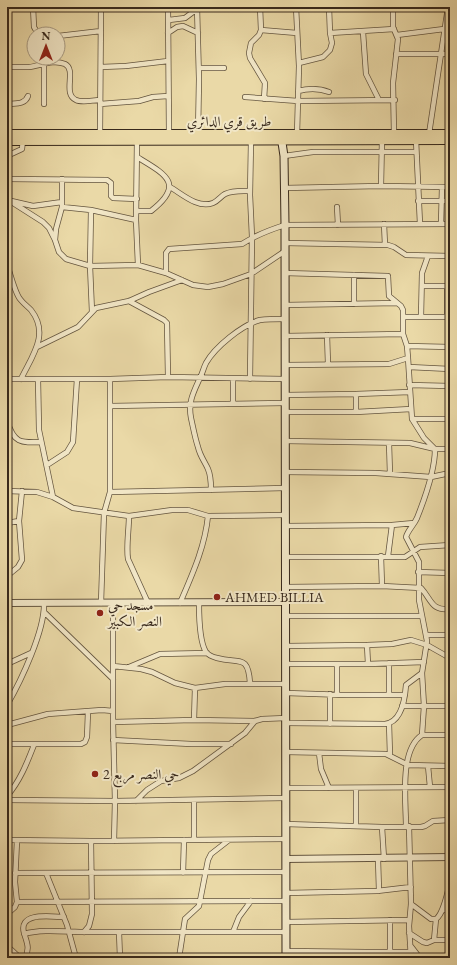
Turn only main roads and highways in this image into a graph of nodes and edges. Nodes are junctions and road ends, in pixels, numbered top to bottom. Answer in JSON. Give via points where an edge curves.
{"nodes":[{"id":1,"x":7,"y":134,"type":"edge"},
{"id":2,"x":450,"y":134,"type":"edge"},
{"id":3,"x":100,"y":137,"type":"junction"},
{"id":4,"x":281,"y":137,"type":"junction"},
{"id":5,"x":7,"y":140,"type":"edge"},
{"id":6,"x":450,"y":140,"type":"edge"},
{"id":7,"x":286,"y":954,"type":"edge"}],
"edges":[{"from":1,"to":3,"type":"highway","name":"طريق قري الدائري"},
{"from":2,"to":4,"type":"highway","name":"طريق قري الدائري","via":[[297,134]]},
{"from":3,"to":4,"type":"highway","name":"طريق قري الدائري","via":[[198,134]]},
{"from":3,"to":4,"type":"highway","name":"طريق قري الدائري","via":[[137,140],[251,140]]},
{"from":3,"to":5,"type":"highway","name":"طريق قري الدائري"},
{"from":4,"to":6,"type":"highway","name":"طريق قري الدائري"},
{"from":4,"to":7,"type":"main road","via":[[284,156],[285,225]]}]}
